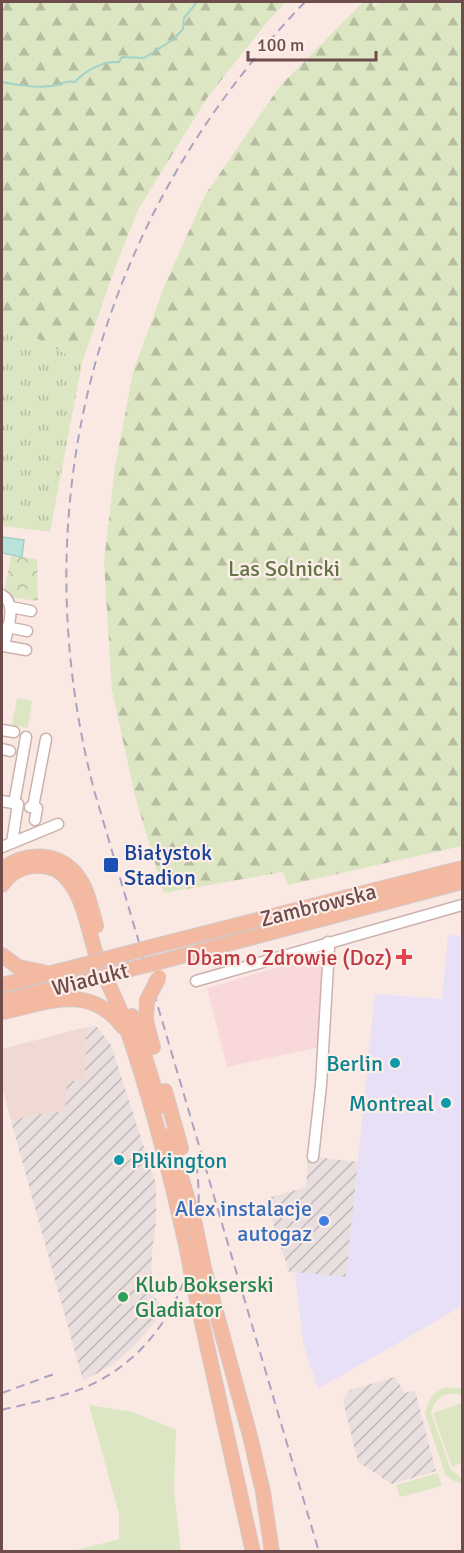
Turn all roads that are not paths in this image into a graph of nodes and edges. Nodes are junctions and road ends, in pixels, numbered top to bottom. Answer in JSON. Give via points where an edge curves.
{"nodes":[{"id":1,"x":2,"y":595,"type":"edge"},
{"id":2,"x":11,"y":607,"type":"junction"},
{"id":3,"x":32,"y":611,"type":"dead end"},
{"id":4,"x":7,"y":627,"type":"junction"},
{"id":5,"x":27,"y":631,"type":"dead end"},
{"id":6,"x":3,"y":646,"type":"edge"},
{"id":7,"x":26,"y":650,"type":"dead end"},
{"id":8,"x":2,"y":730,"type":"edge"},
{"id":9,"x":14,"y":732,"type":"dead end"},
{"id":10,"x":26,"y":737,"type":"dead end"},
{"id":11,"x":46,"y":739,"type":"dead end"},
{"id":12,"x":2,"y":801,"type":"edge"},
{"id":13,"x":16,"y":804,"type":"junction"},
{"id":14,"x":33,"y":807,"type":"junction"},
{"id":15,"x":35,"y":820,"type":"dead end"},
{"id":16,"x":58,"y":824,"type":"dead end"},
{"id":17,"x":7,"y":845,"type":"edge"},
{"id":18,"x":462,"y":868,"type":"edge"},
{"id":19,"x":2,"y":869,"type":"edge"},
{"id":20,"x":462,"y":882,"type":"edge"},
{"id":21,"x":2,"y":885,"type":"edge"},
{"id":22,"x":462,"y":905,"type":"edge"},
{"id":23,"x":173,"y":942,"type":"joint"},
{"id":24,"x":328,"y":942,"type":"junction"},
{"id":25,"x":206,"y":950,"type":"junction"},
{"id":26,"x":2,"y":955,"type":"edge"},
{"id":27,"x":179,"y":956,"type":"joint"},
{"id":28,"x":51,"y":973,"type":"junction"},
{"id":29,"x":196,"y":981,"type":"dead end"},
{"id":30,"x":2,"y":985,"type":"edge"},
{"id":31,"x":2,"y":1001,"type":"edge"},
{"id":32,"x":2,"y":1012,"type":"edge"},
{"id":33,"x":131,"y":1040,"type":"junction"},
{"id":34,"x":313,"y":1157,"type":"dead end"},
{"id":35,"x":195,"y":1224,"type":"junction"},
{"id":36,"x":253,"y":1551,"type":"edge"},
{"id":37,"x":272,"y":1551,"type":"edge"}],
"edges":[{"from":1,"to":2,"type":"street"},
{"from":2,"to":3,"type":"street"},
{"from":2,"to":4,"type":"street"},
{"from":4,"to":5,"type":"street"},
{"from":4,"to":6,"type":"street"},
{"from":6,"to":7,"type":"street"},
{"from":8,"to":9,"type":"street"},
{"from":10,"to":13,"type":"street"},
{"from":11,"to":14,"type":"street"},
{"from":12,"to":13,"type":"street"},
{"from":13,"to":14,"type":"street"},
{"from":13,"to":17,"type":"street"},
{"from":14,"to":15,"type":"street","via":[[37,808]]},
{"from":16,"to":17,"type":"street"},
{"from":18,"to":23,"type":"main road","name":"Zambrowska"},
{"from":19,"to":35,"type":"main road","via":[[21,858],[52,859],[74,871],[85,889],[114,980],[139,1034]]},
{"from":20,"to":25,"type":"main road","name":"Zambrowska"},
{"from":21,"to":33,"type":"main road","via":[[17,870],[33,866],[49,867],[67,878],[77,895],[101,969]]},
{"from":22,"to":24,"type":"street","name":"Zambrowska"},
{"from":23,"to":28,"type":"main road","name":"Wiadukt","bridge":true},
{"from":24,"to":29,"type":"street","name":"Zambrowska"},
{"from":24,"to":34,"type":"street","name":"Zambrowska"},
{"from":25,"to":27,"type":"main road","name":"Zambrowska"},
{"from":25,"to":35,"type":"main road","bridge":true,"via":[[180,960],[159,977],[147,1000],[146,1021],[181,1147]]},
{"from":26,"to":28,"type":"main road","via":[[18,967]]},
{"from":27,"to":31,"type":"main road","name":"Wiadukt","bridge":true},
{"from":28,"to":30,"type":"main road","name":"Wiadukt"},
{"from":32,"to":33,"type":"main road","via":[[65,998],[86,1000],[108,1011]]},
{"from":33,"to":36,"type":"main road","bridge":true,"via":[[173,1184]]},
{"from":35,"to":37,"type":"main road","bridge":true,"via":[[263,1492]]}]}
